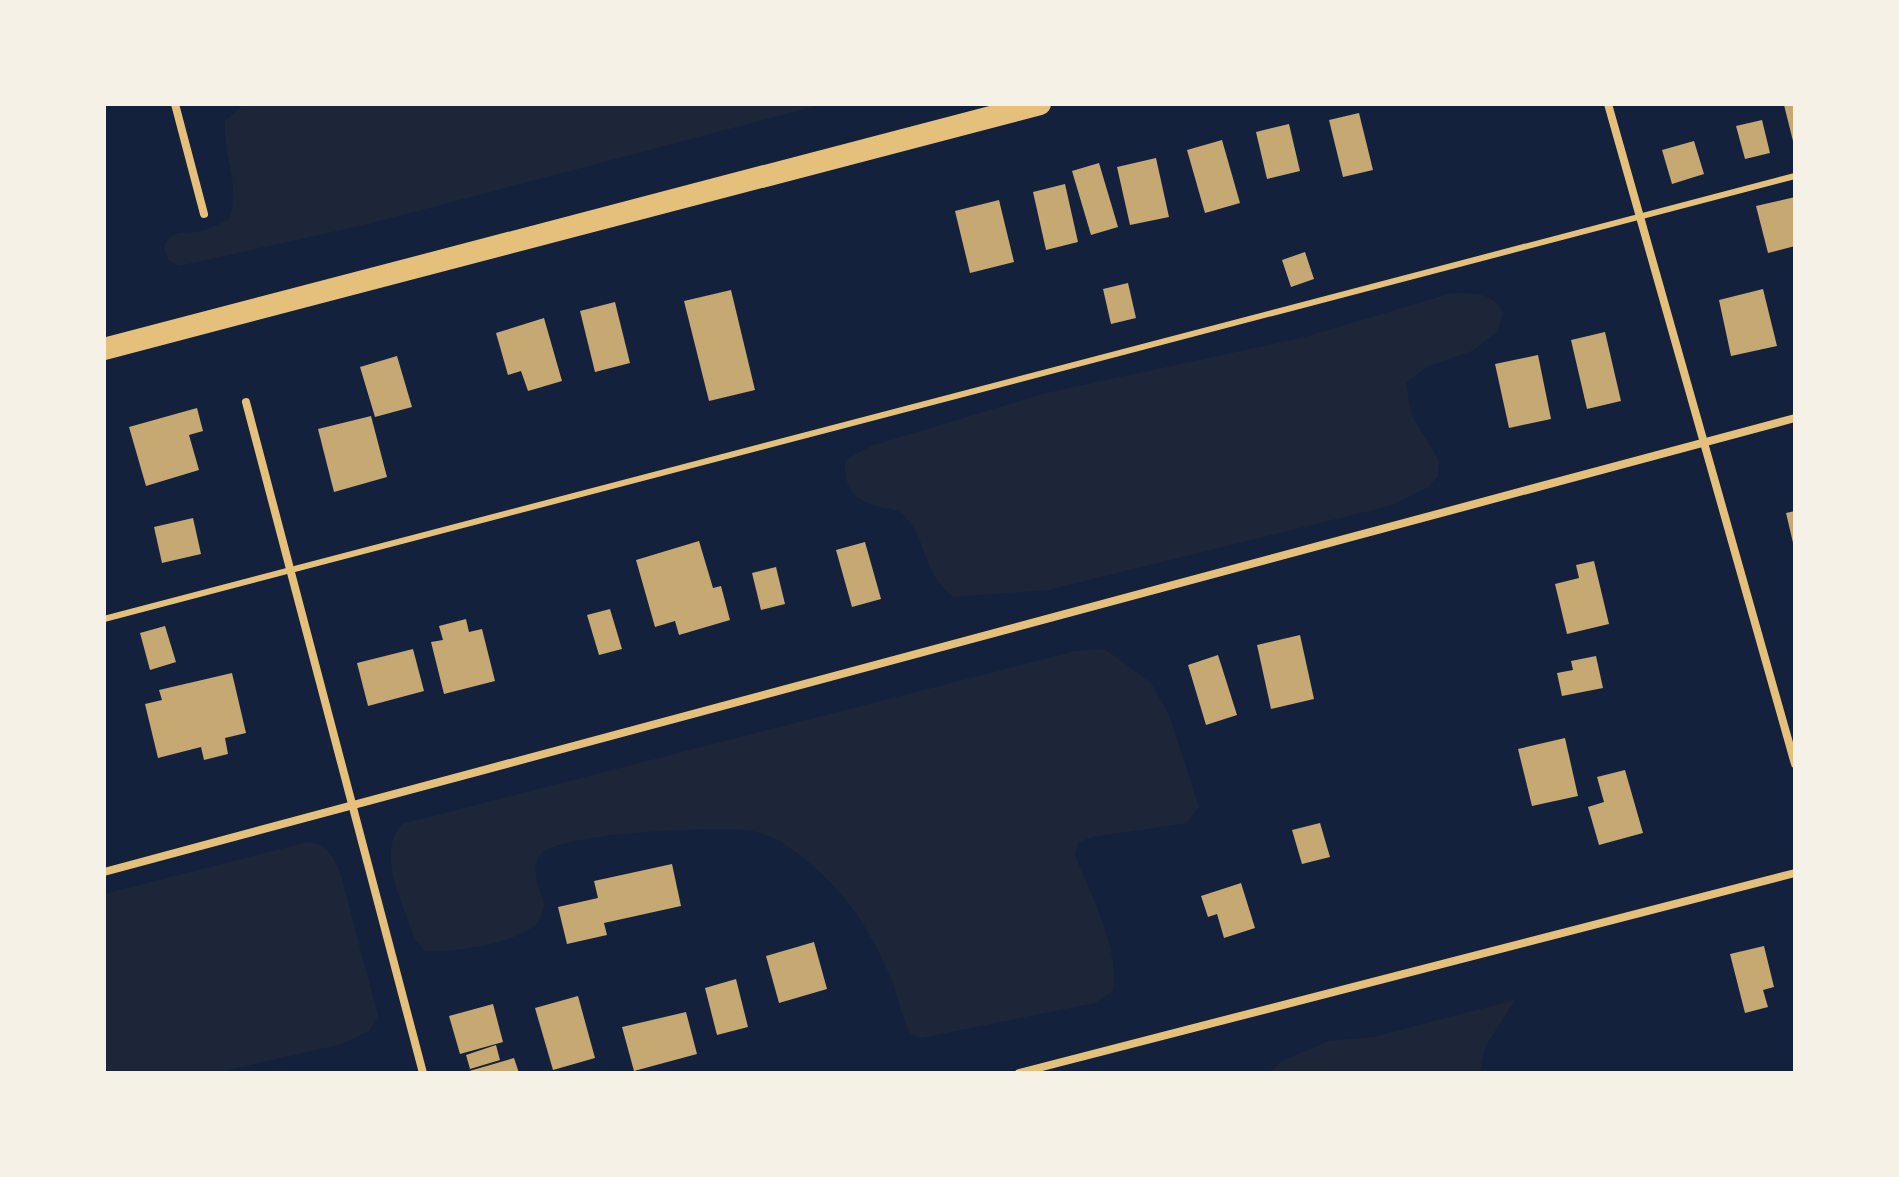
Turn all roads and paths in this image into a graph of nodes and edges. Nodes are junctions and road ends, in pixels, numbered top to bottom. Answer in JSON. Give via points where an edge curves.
{"nodes":[{"id":1,"x":175,"y":104,"type":"edge"},
{"id":2,"x":1040,"y":104,"type":"edge"},
{"id":3,"x":1608,"y":104,"type":"edge"},
{"id":4,"x":1795,"y":176,"type":"edge"},
{"id":5,"x":204,"y":214,"type":"dead end"},
{"id":6,"x":1639,"y":217,"type":"junction"},
{"id":7,"x":104,"y":349,"type":"edge"},
{"id":8,"x":246,"y":402,"type":"dead end"},
{"id":9,"x":1795,"y":418,"type":"edge"},
{"id":10,"x":1701,"y":441,"type":"junction"},
{"id":11,"x":289,"y":569,"type":"junction"},
{"id":12,"x":104,"y":619,"type":"edge"},
{"id":13,"x":1795,"y":764,"type":"edge"},
{"id":14,"x":351,"y":808,"type":"junction"},
{"id":15,"x":104,"y":872,"type":"edge"},
{"id":16,"x":1795,"y":873,"type":"edge"},
{"id":17,"x":423,"y":1073,"type":"edge"},
{"id":18,"x":1019,"y":1073,"type":"edge"}],
"edges":[{"from":1,"to":5,"type":"street"},
{"from":2,"to":7,"type":"highway"},
{"from":3,"to":6,"type":"street"},
{"from":4,"to":6,"type":"lane"},
{"from":6,"to":10,"type":"street"},
{"from":6,"to":11,"type":"lane"},
{"from":8,"to":11,"type":"street"},
{"from":9,"to":10,"type":"street"},
{"from":10,"to":13,"type":"street"},
{"from":10,"to":14,"type":"street"},
{"from":11,"to":12,"type":"lane"},
{"from":11,"to":14,"type":"street"},
{"from":14,"to":15,"type":"street"},
{"from":14,"to":17,"type":"street"},
{"from":16,"to":18,"type":"street"}]}
